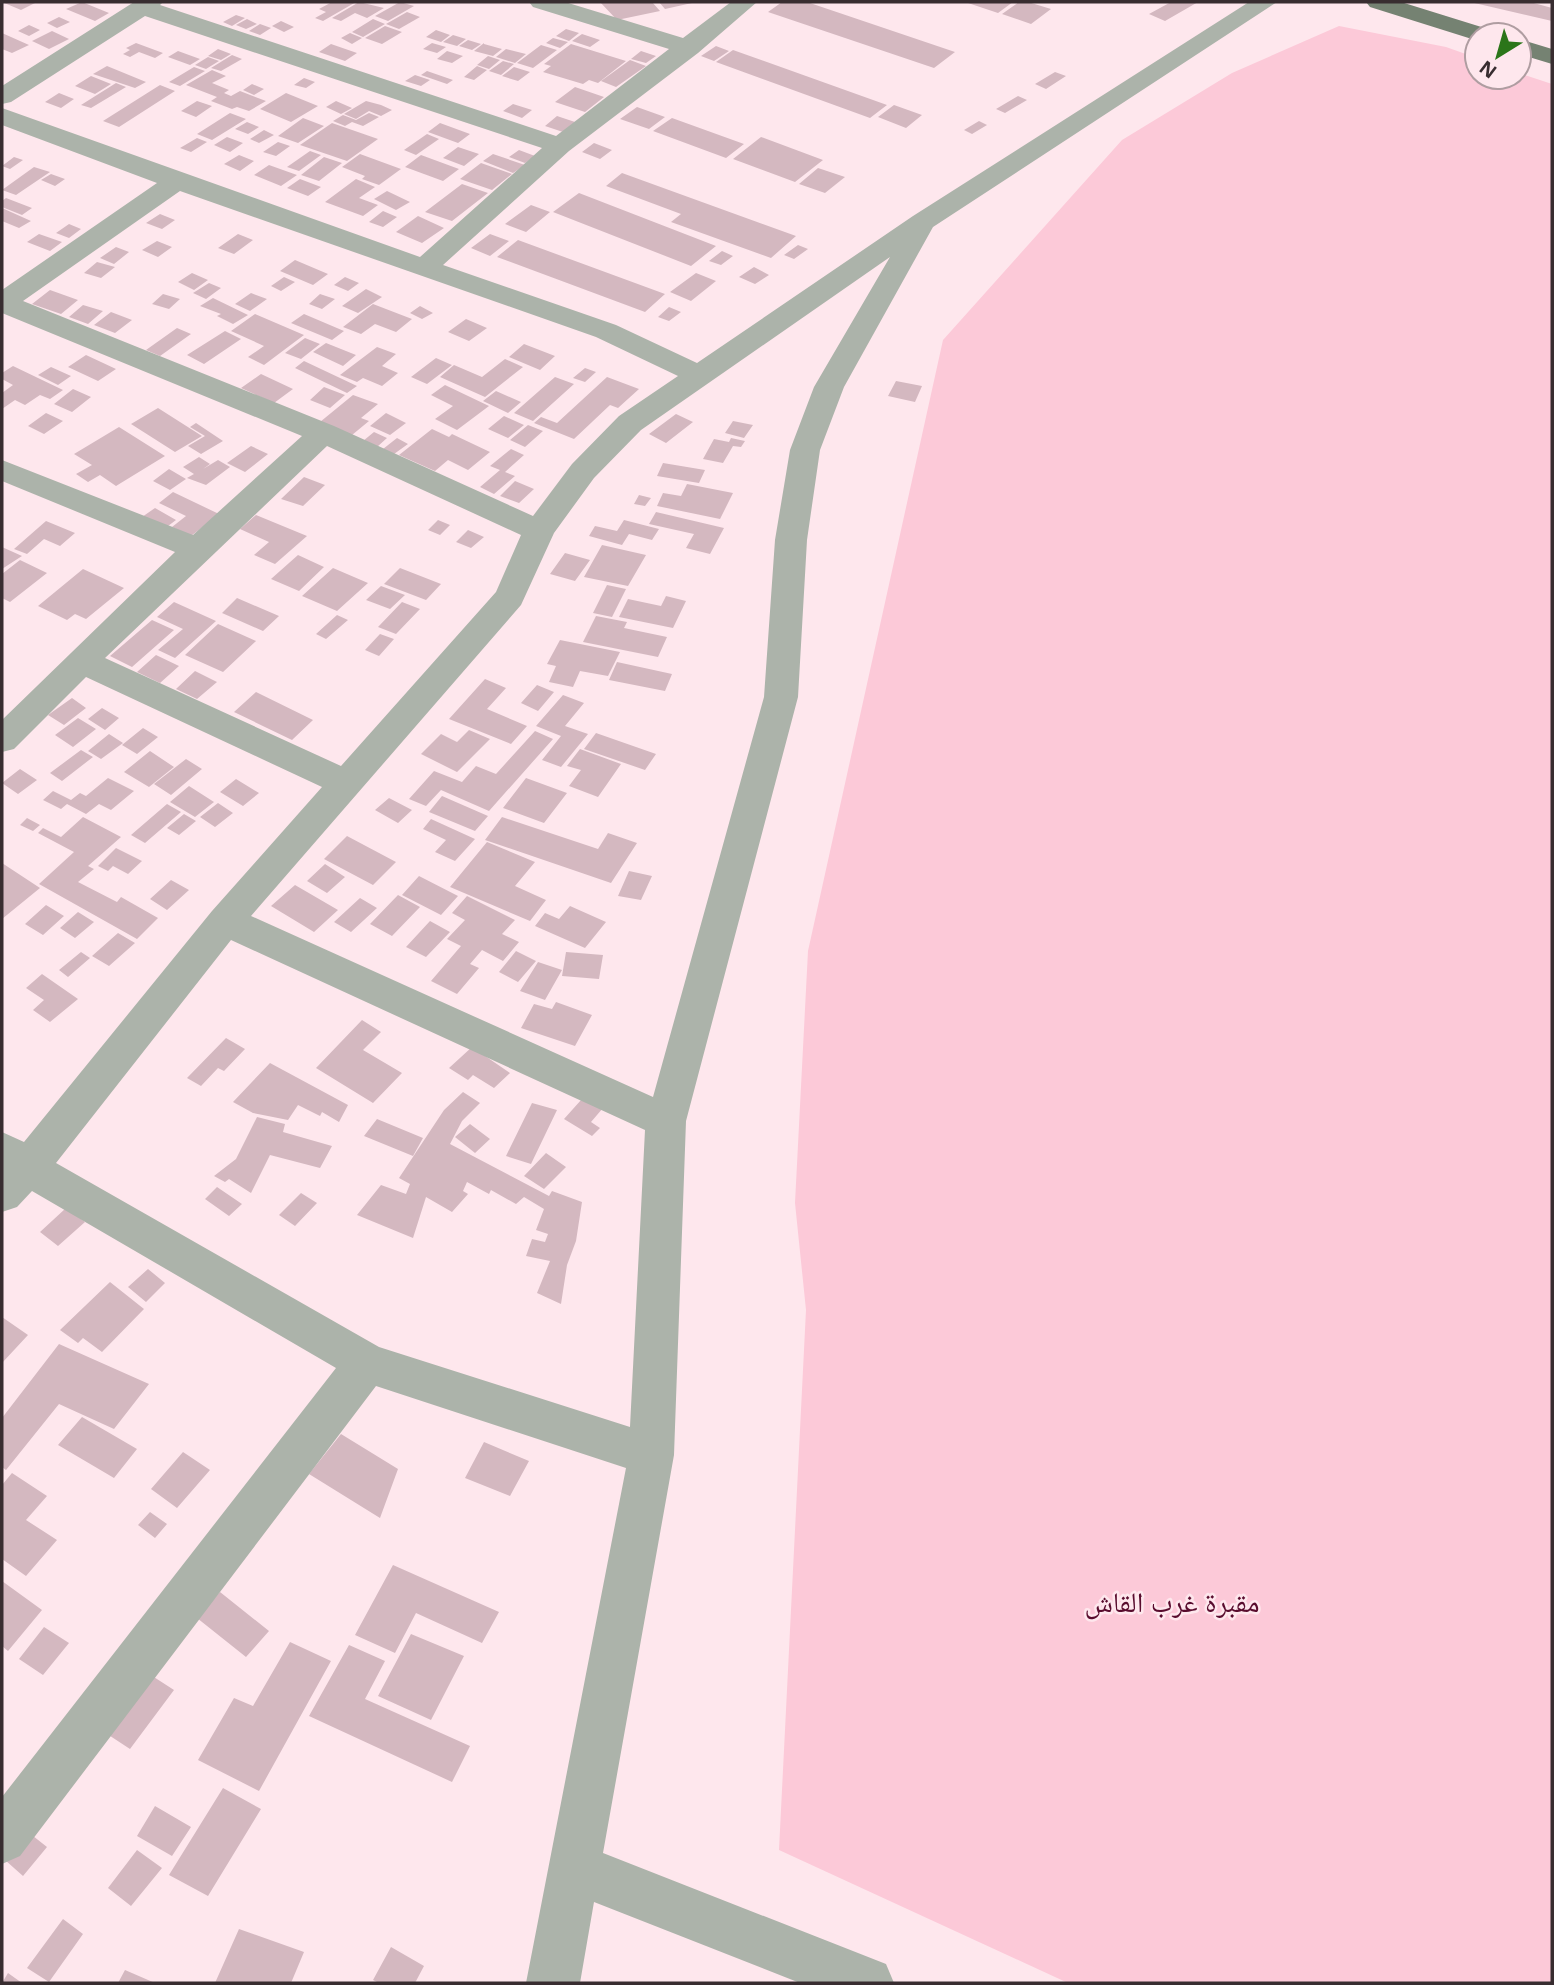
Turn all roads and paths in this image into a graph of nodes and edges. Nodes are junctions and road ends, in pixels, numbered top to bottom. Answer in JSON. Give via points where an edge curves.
{"nodes":[{"id":1,"x":541,"y":2,"type":"edge"},
{"id":2,"x":745,"y":2,"type":"edge"},
{"id":3,"x":1265,"y":2,"type":"edge"},
{"id":4,"x":1378,"y":2,"type":"edge"},
{"id":5,"x":146,"y":4,"type":"edge"},
{"id":6,"x":1463,"y":29,"type":"edge"},
{"id":7,"x":689,"y":48,"type":"junction"},
{"id":8,"x":1533,"y":51,"type":"edge"},
{"id":9,"x":1552,"y":57,"type":"edge"},
{"id":10,"x":2,"y":97,"type":"edge"},
{"id":11,"x":2,"y":116,"type":"edge"},
{"id":12,"x":560,"y":146,"type":"junction"},
{"id":13,"x":177,"y":181,"type":"junction"},
{"id":14,"x":922,"y":222,"type":"junction"},
{"id":15,"x":423,"y":268,"type":"junction"},
{"id":16,"x":2,"y":303,"type":"edge"},
{"id":17,"x":699,"y":375,"type":"junction"},
{"id":18,"x":323,"y":433,"type":"junction"},
{"id":19,"x":2,"y":470,"type":"edge"},
{"id":20,"x":539,"y":531,"type":"junction"},
{"id":21,"x":197,"y":549,"type":"junction"},
{"id":22,"x":81,"y":661,"type":"junction"},
{"id":23,"x":2,"y":740,"type":"edge"},
{"id":24,"x":346,"y":783,"type":"junction"},
{"id":25,"x":225,"y":921,"type":"junction"},
{"id":26,"x":666,"y":1121,"type":"junction"},
{"id":27,"x":10,"y":1170,"type":"edge"},
{"id":28,"x":367,"y":1363,"type":"junction"},
{"id":29,"x":652,"y":1455,"type":"junction"},
{"id":30,"x":2,"y":1838,"type":"edge"},
{"id":31,"x":575,"y":1868,"type":"junction"},
{"id":32,"x":553,"y":1983,"type":"edge"},
{"id":33,"x":867,"y":1983,"type":"edge"}],
"edges":[{"from":1,"to":7,"type":"street"},
{"from":2,"to":7,"type":"street"},
{"from":3,"to":14,"type":"street"},
{"from":4,"to":6,"type":"main road"},
{"from":5,"to":10,"type":"street"},
{"from":5,"to":12,"type":"street"},
{"from":7,"to":12,"type":"street"},
{"from":8,"to":9,"type":"main road"},
{"from":11,"to":13,"type":"street"},
{"from":12,"to":15,"type":"street"},
{"from":13,"to":15,"type":"street"},
{"from":13,"to":16,"type":"street"},
{"from":14,"to":17,"type":"street"},
{"from":14,"to":26,"type":"street","via":[[829,387],[805,450],[791,540],[781,697]]},
{"from":15,"to":17,"type":"street","via":[[606,331]]},
{"from":16,"to":18,"type":"street"},
{"from":17,"to":20,"type":"street","via":[[630,423],[583,471]]},
{"from":18,"to":20,"type":"street"},
{"from":18,"to":21,"type":"street"},
{"from":19,"to":21,"type":"street"},
{"from":20,"to":24,"type":"street","via":[[510,597]]},
{"from":21,"to":22,"type":"street"},
{"from":22,"to":23,"type":"street"},
{"from":22,"to":24,"type":"street"},
{"from":24,"to":25,"type":"street"},
{"from":25,"to":26,"type":"street"},
{"from":25,"to":27,"type":"street"},
{"from":26,"to":29,"type":"street"},
{"from":27,"to":28,"type":"street"},
{"from":28,"to":29,"type":"street"},
{"from":28,"to":30,"type":"street"},
{"from":29,"to":31,"type":"street"},
{"from":31,"to":32,"type":"street"},
{"from":31,"to":33,"type":"street"}]}
